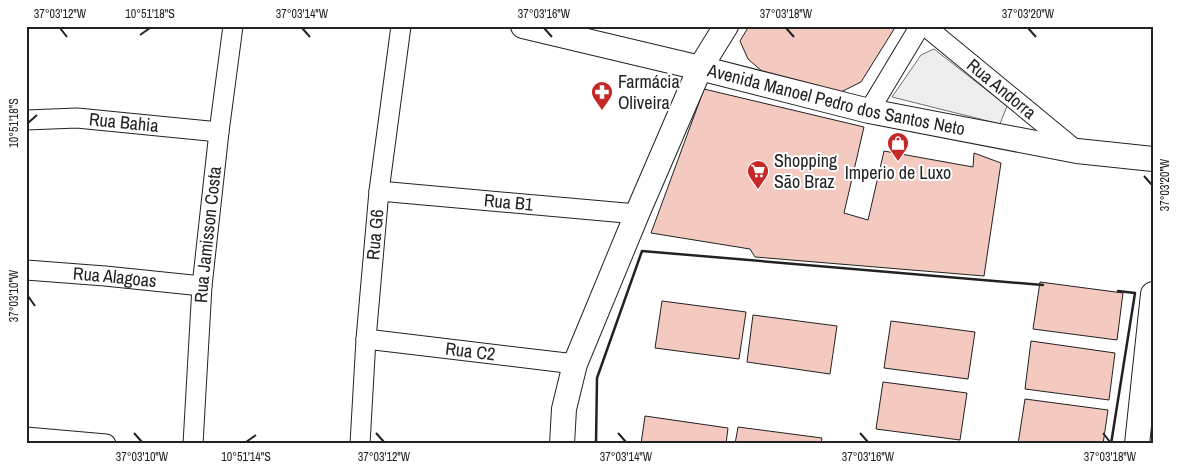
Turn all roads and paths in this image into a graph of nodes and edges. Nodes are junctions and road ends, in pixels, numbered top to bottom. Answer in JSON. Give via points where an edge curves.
{"nodes":[{"id":1,"x":233,"y":26,"type":"edge"},
{"id":2,"x":401,"y":26,"type":"edge"},
{"id":3,"x":523,"y":26,"type":"edge"},
{"id":4,"x":726,"y":26,"type":"edge"},
{"id":5,"x":920,"y":26,"type":"edge"},
{"id":6,"x":925,"y":26,"type":"edge"},
{"id":7,"x":700,"y":68,"type":"junction"},
{"id":8,"x":869,"y":111,"type":"junction"},
{"id":9,"x":26,"y":120,"type":"edge"},
{"id":10,"x":219,"y":132,"type":"junction"},
{"id":11,"x":1077,"y":151,"type":"junction"},
{"id":12,"x":1153,"y":159,"type":"edge"},
{"id":13,"x":379,"y":191,"type":"junction"},
{"id":14,"x":636,"y":214,"type":"junction"},
{"id":15,"x":26,"y":270,"type":"edge"},
{"id":16,"x":202,"y":286,"type":"junction"},
{"id":17,"x":1153,"y":294,"type":"edge"},
{"id":18,"x":366,"y":338,"type":"junction"},
{"id":19,"x":575,"y":364,"type":"junction"},
{"id":20,"x":1148,"y":402,"type":"edge"},
{"id":21,"x":26,"y":437,"type":"edge"},
{"id":22,"x":106,"y":444,"type":"edge"},
{"id":23,"x":193,"y":444,"type":"edge"},
{"id":24,"x":360,"y":444,"type":"edge"},
{"id":25,"x":562,"y":444,"type":"edge"},
{"id":26,"x":1137,"y":444,"type":"edge"}],
"edges":[{"from":1,"to":10,"type":"street","name":"Rua Jamisson Costa"},
{"from":2,"to":13,"type":"street","name":"Rua G6"},
{"from":3,"to":7,"type":"street","name":"Avenida Manoel Pedro dos Santos Neto"},
{"from":4,"to":7,"type":"street"},
{"from":5,"to":8,"type":"street"},
{"from":6,"to":11,"type":"street","name":"Rua Andorra"},
{"from":7,"to":8,"type":"street","name":"Avenida Manoel Pedro dos Santos Neto"},
{"from":7,"to":14,"type":"street"},
{"from":8,"to":11,"type":"street","name":"Avenida Manoel Pedro dos Santos Neto"},
{"from":9,"to":10,"type":"street","name":"Rua Bahia","via":[[78,118]]},
{"from":10,"to":16,"type":"street","name":"Rua Jamisson Costa"},
{"from":11,"to":12,"type":"street","name":"Avenida Manoel Pedro dos Santos Neto"},
{"from":13,"to":14,"type":"street","name":"Rua B1"},
{"from":13,"to":18,"type":"street","name":"Rua G6"},
{"from":14,"to":19,"type":"street"},
{"from":15,"to":16,"type":"street","name":"Rua Alagoas"},
{"from":16,"to":23,"type":"street","name":"Rua Jamisson Costa"},
{"from":17,"to":20,"type":"street"},
{"from":18,"to":19,"type":"street","name":"Rua C2"},
{"from":18,"to":24,"type":"street","name":"Rua G6"},
{"from":19,"to":25,"type":"street","via":[[564,409]]},
{"from":20,"to":26,"type":"street"},
{"from":21,"to":22,"type":"street"}]}
